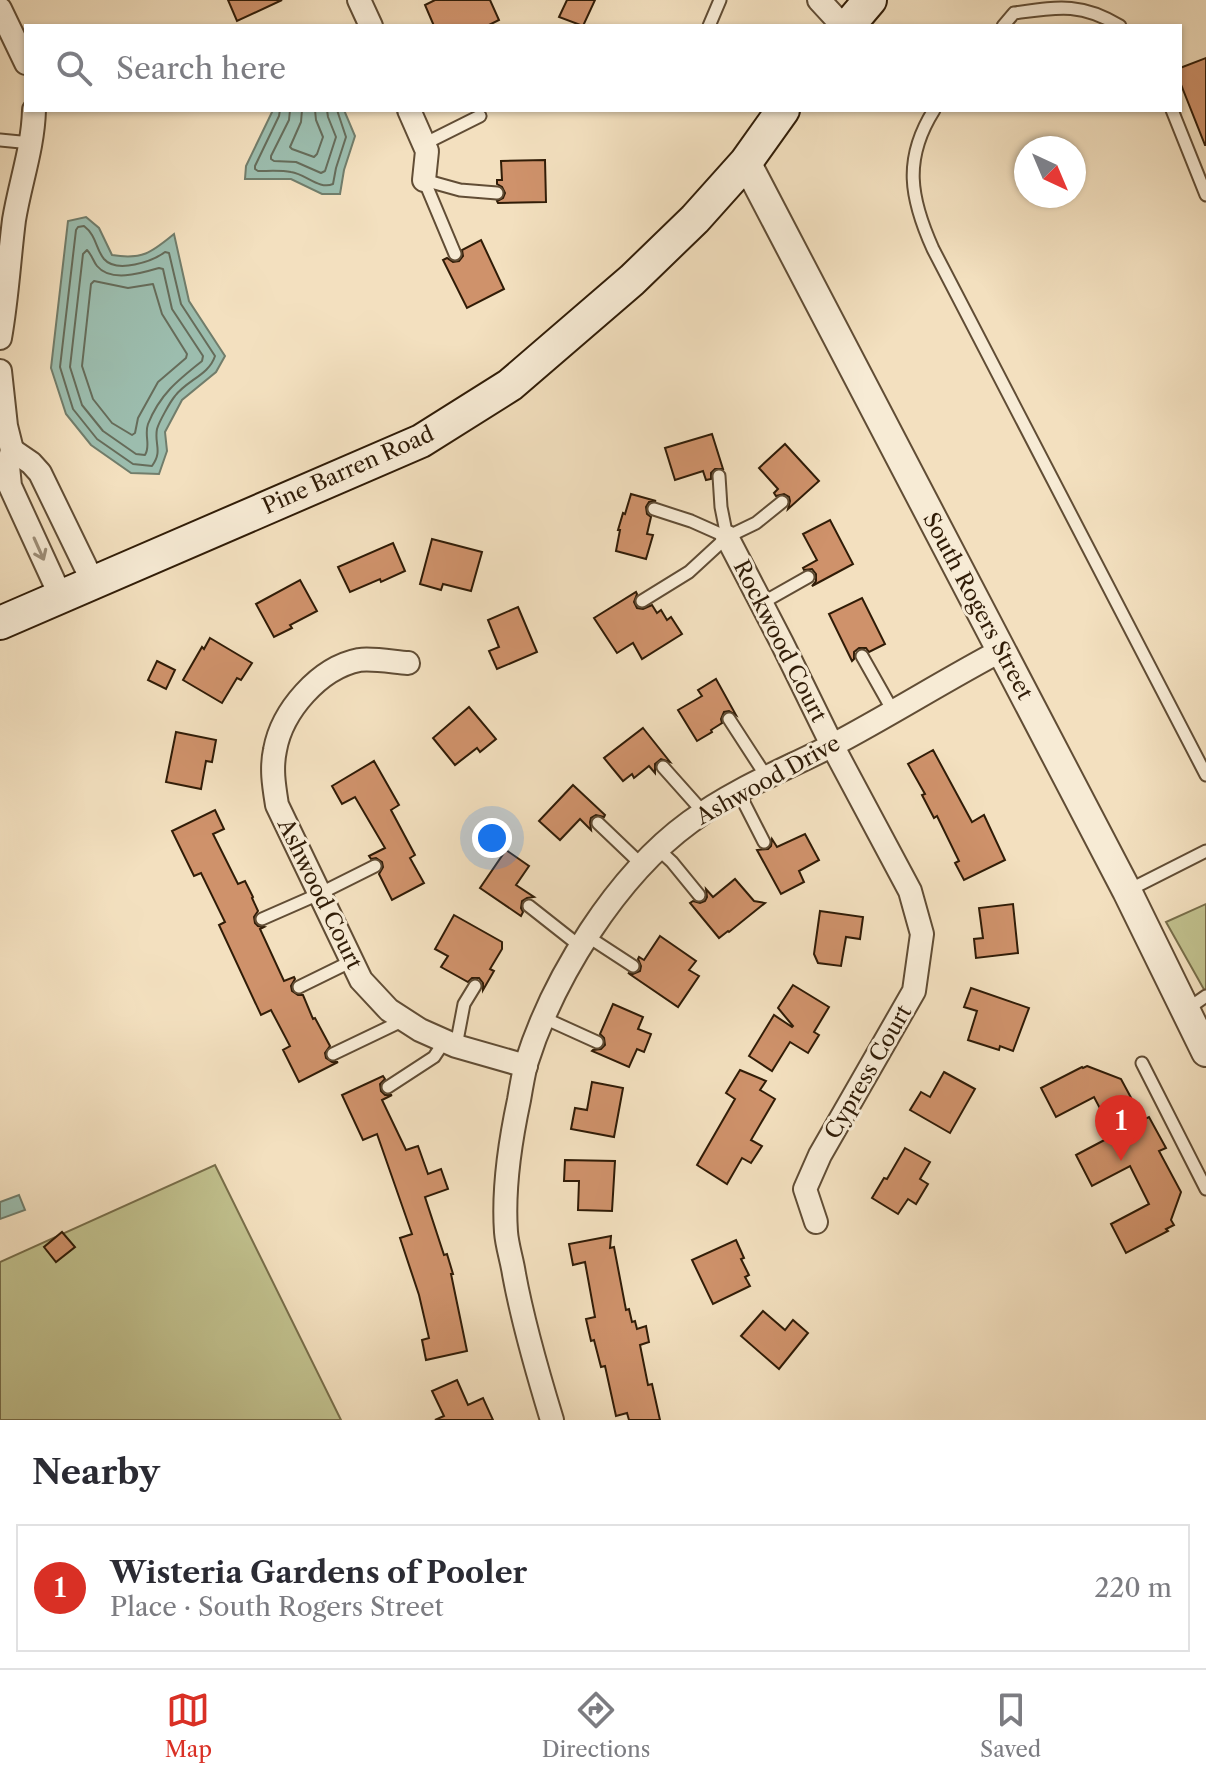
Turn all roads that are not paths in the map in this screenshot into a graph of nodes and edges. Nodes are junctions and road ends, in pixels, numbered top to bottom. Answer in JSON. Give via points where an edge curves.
{"nodes":[{"id":1,"x":359,"y":0,"type":"edge"},
{"id":2,"x":720,"y":0,"type":"edge"},
{"id":3,"x":819,"y":0,"type":"edge"},
{"id":4,"x":870,"y":0,"type":"edge"},
{"id":5,"x":1025,"y":0,"type":"edge"},
{"id":6,"x":0,"y":9,"type":"edge"},
{"id":7,"x":1014,"y":13,"type":"junction"},
{"id":8,"x":370,"y":24,"type":"edge"},
{"id":9,"x":710,"y":24,"type":"edge"},
{"id":10,"x":844,"y":24,"type":"edge"},
{"id":11,"x":848,"y":24,"type":"edge"},
{"id":12,"x":1005,"y":24,"type":"edge"},
{"id":13,"x":1117,"y":24,"type":"edge"},
{"id":14,"x":24,"y":59,"type":"edge"},
{"id":15,"x":34,"y":112,"type":"edge"},
{"id":16,"x":410,"y":112,"type":"edge"},
{"id":17,"x":782,"y":112,"type":"edge"},
{"id":18,"x":933,"y":112,"type":"edge"},
{"id":19,"x":1173,"y":112,"type":"edge"},
{"id":20,"x":480,"y":116,"type":"dead end"},
{"id":21,"x":0,"y":140,"type":"edge"},
{"id":22,"x":31,"y":143,"type":"junction"},
{"id":23,"x":424,"y":144,"type":"junction"},
{"id":24,"x":746,"y":162,"type":"junction"},
{"id":25,"x":424,"y":180,"type":"junction"},
{"id":26,"x":497,"y":193,"type":"dead end"},
{"id":27,"x":1206,"y":195,"type":"edge"},
{"id":28,"x":7,"y":217,"type":"edge"},
{"id":29,"x":455,"y":254,"type":"dead end"},
{"id":30,"x":4,"y":283,"type":"edge"},
{"id":31,"x":0,"y":338,"type":"edge"},
{"id":32,"x":0,"y":371,"type":"edge"},
{"id":33,"x":12,"y":450,"type":"junction"},
{"id":34,"x":719,"y":476,"type":"dead end"},
{"id":35,"x":782,"y":502,"type":"dead end"},
{"id":36,"x":654,"y":509,"type":"dead end"},
{"id":37,"x":727,"y":537,"type":"junction"},
{"id":38,"x":808,"y":577,"type":"dead end"},
{"id":39,"x":93,"y":582,"type":"junction"},
{"id":40,"x":61,"y":597,"type":"junction"},
{"id":41,"x":642,"y":601,"type":"dead end"},
{"id":42,"x":762,"y":603,"type":"junction"},
{"id":43,"x":0,"y":623,"type":"edge"},
{"id":44,"x":1002,"y":650,"type":"junction"},
{"id":45,"x":862,"y":656,"type":"dead end"},
{"id":46,"x":408,"y":663,"type":"dead end"},
{"id":47,"x":893,"y":711,"type":"junction"},
{"id":48,"x":729,"y":719,"type":"dead end"},
{"id":49,"x":832,"y":745,"type":"junction"},
{"id":50,"x":663,"y":767,"type":"dead end"},
{"id":51,"x":1206,"y":775,"type":"edge"},
{"id":52,"x":766,"y":776,"type":"junction"},
{"id":53,"x":738,"y":791,"type":"junction"},
{"id":54,"x":704,"y":813,"type":"junction"},
{"id":55,"x":598,"y":823,"type":"dead end"},
{"id":56,"x":764,"y":842,"type":"dead end"},
{"id":57,"x":1206,"y":851,"type":"edge"},
{"id":58,"x":650,"y":857,"type":"junction"},
{"id":59,"x":375,"y":866,"type":"dead end"},
{"id":60,"x":1127,"y":891,"type":"junction"},
{"id":61,"x":319,"y":894,"type":"junction"},
{"id":62,"x":699,"y":895,"type":"dead end"},
{"id":63,"x":529,"y":906,"type":"dead end"},
{"id":64,"x":262,"y":919,"type":"dead end"},
{"id":65,"x":584,"y":942,"type":"junction"},
{"id":66,"x":352,"y":961,"type":"junction"},
{"id":67,"x":633,"y":966,"type":"dead end"},
{"id":68,"x":475,"y":986,"type":"dead end"},
{"id":69,"x":299,"y":987,"type":"dead end"},
{"id":70,"x":1196,"y":1003,"type":"edge"},
{"id":71,"x":544,"y":1018,"type":"junction"},
{"id":72,"x":405,"y":1020,"type":"junction"},
{"id":73,"x":597,"y":1042,"type":"dead end"},
{"id":74,"x":450,"y":1044,"type":"junction"},
{"id":75,"x":1206,"y":1052,"type":"edge"},
{"id":76,"x":333,"y":1054,"type":"dead end"},
{"id":77,"x":1142,"y":1063,"type":"dead end"},
{"id":78,"x":526,"y":1066,"type":"junction"},
{"id":79,"x":388,"y":1087,"type":"dead end"},
{"id":80,"x":1206,"y":1189,"type":"edge"},
{"id":81,"x":816,"y":1222,"type":"dead end"},
{"id":82,"x":552,"y":1420,"type":"edge"}],
"edges":[{"from":1,"to":8,"type":"street"},
{"from":2,"to":9,"type":"lane"},
{"from":3,"to":10,"type":"street"},
{"from":4,"to":11,"type":"main road"},
{"from":5,"to":7,"type":"lane"},
{"from":6,"to":14,"type":"street"},
{"from":7,"to":12,"type":"lane"},
{"from":7,"to":13,"type":"lane","via":[[1069,7]]},
{"from":15,"to":22,"type":"street"},
{"from":16,"to":23,"type":"street"},
{"from":17,"to":24,"type":"main road","name":"Pine Barren Road"},
{"from":18,"to":51,"type":"lane","via":[[922,131],[912,174],[921,223]]},
{"from":19,"to":27,"type":"lane"},
{"from":20,"to":23,"type":"lane"},
{"from":21,"to":22,"type":"lane"},
{"from":22,"to":28,"type":"street"},
{"from":23,"to":25,"type":"street"},
{"from":24,"to":39,"type":"main road","name":"Pine Barren Road","via":[[632,280],[510,385],[421,441]]},
{"from":24,"to":44,"type":"street","name":"South Rogers Street"},
{"from":25,"to":26,"type":"lane"},
{"from":25,"to":29,"type":"lane"},
{"from":28,"to":30,"type":"street"},
{"from":30,"to":31,"type":"street"},
{"from":32,"to":33,"type":"street"},
{"from":33,"to":39,"type":"street","via":[[40,473]]},
{"from":33,"to":40,"type":"street","one_way":true,"via":[[10,486]]},
{"from":34,"to":37,"type":"lane"},
{"from":35,"to":37,"type":"lane"},
{"from":36,"to":37,"type":"lane"},
{"from":37,"to":41,"type":"lane","via":[[689,572]]},
{"from":37,"to":42,"type":"street","name":"Rockwood Court"},
{"from":38,"to":42,"type":"lane"},
{"from":39,"to":40,"type":"main road","name":"Pine Barren Road"},
{"from":40,"to":43,"type":"main road","name":"Pine Barren Road"},
{"from":42,"to":49,"type":"street","name":"Rockwood Court"},
{"from":44,"to":47,"type":"street","name":"Ashwood Drive"},
{"from":44,"to":60,"type":"street","name":"South Rogers Street"},
{"from":45,"to":47,"type":"lane"},
{"from":46,"to":61,"type":"street","name":"Ashwood Court","via":[[360,660],[334,670],[313,684],[283,725],[272,778],[277,805]]},
{"from":47,"to":49,"type":"street","name":"Ashwood Drive"},
{"from":48,"to":52,"type":"lane"},
{"from":49,"to":52,"type":"street","name":"Ashwood Drive"},
{"from":49,"to":81,"type":"street","name":"Cypress Court","via":[[910,891],[922,934],[914,991],[805,1189]]},
{"from":50,"to":54,"type":"lane"},
{"from":52,"to":53,"type":"street","name":"Ashwood Drive"},
{"from":53,"to":54,"type":"street","name":"Ashwood Drive"},
{"from":53,"to":56,"type":"lane"},
{"from":54,"to":58,"type":"street","name":"Ashwood Drive"},
{"from":55,"to":58,"type":"lane"},
{"from":57,"to":60,"type":"lane"},
{"from":58,"to":62,"type":"lane","via":[[672,862]]},
{"from":58,"to":65,"type":"street","name":"Ashwood Drive"},
{"from":59,"to":61,"type":"lane"},
{"from":60,"to":70,"type":"street","name":"South Rogers Street"},
{"from":61,"to":64,"type":"lane"},
{"from":61,"to":66,"type":"street","name":"Ashwood Court"},
{"from":63,"to":65,"type":"lane"},
{"from":65,"to":67,"type":"lane"},
{"from":65,"to":71,"type":"street","name":"Ashwood Drive"},
{"from":66,"to":69,"type":"lane"},
{"from":66,"to":72,"type":"street","name":"Ashwood Court","via":[[361,980]]},
{"from":68,"to":74,"type":"lane"},
{"from":70,"to":75,"type":"street","name":"South Rogers Street"},
{"from":71,"to":73,"type":"lane"},
{"from":71,"to":78,"type":"street","name":"Ashwood Drive"},
{"from":72,"to":74,"type":"street","name":"Ashwood Court"},
{"from":72,"to":76,"type":"lane"},
{"from":74,"to":78,"type":"street","name":"Ashwood Court"},
{"from":74,"to":79,"type":"lane"},
{"from":77,"to":80,"type":"lane"},
{"from":78,"to":82,"type":"street","name":"Ashwood Drive","via":[[509,1163],[506,1233],[523,1321]]}]}
